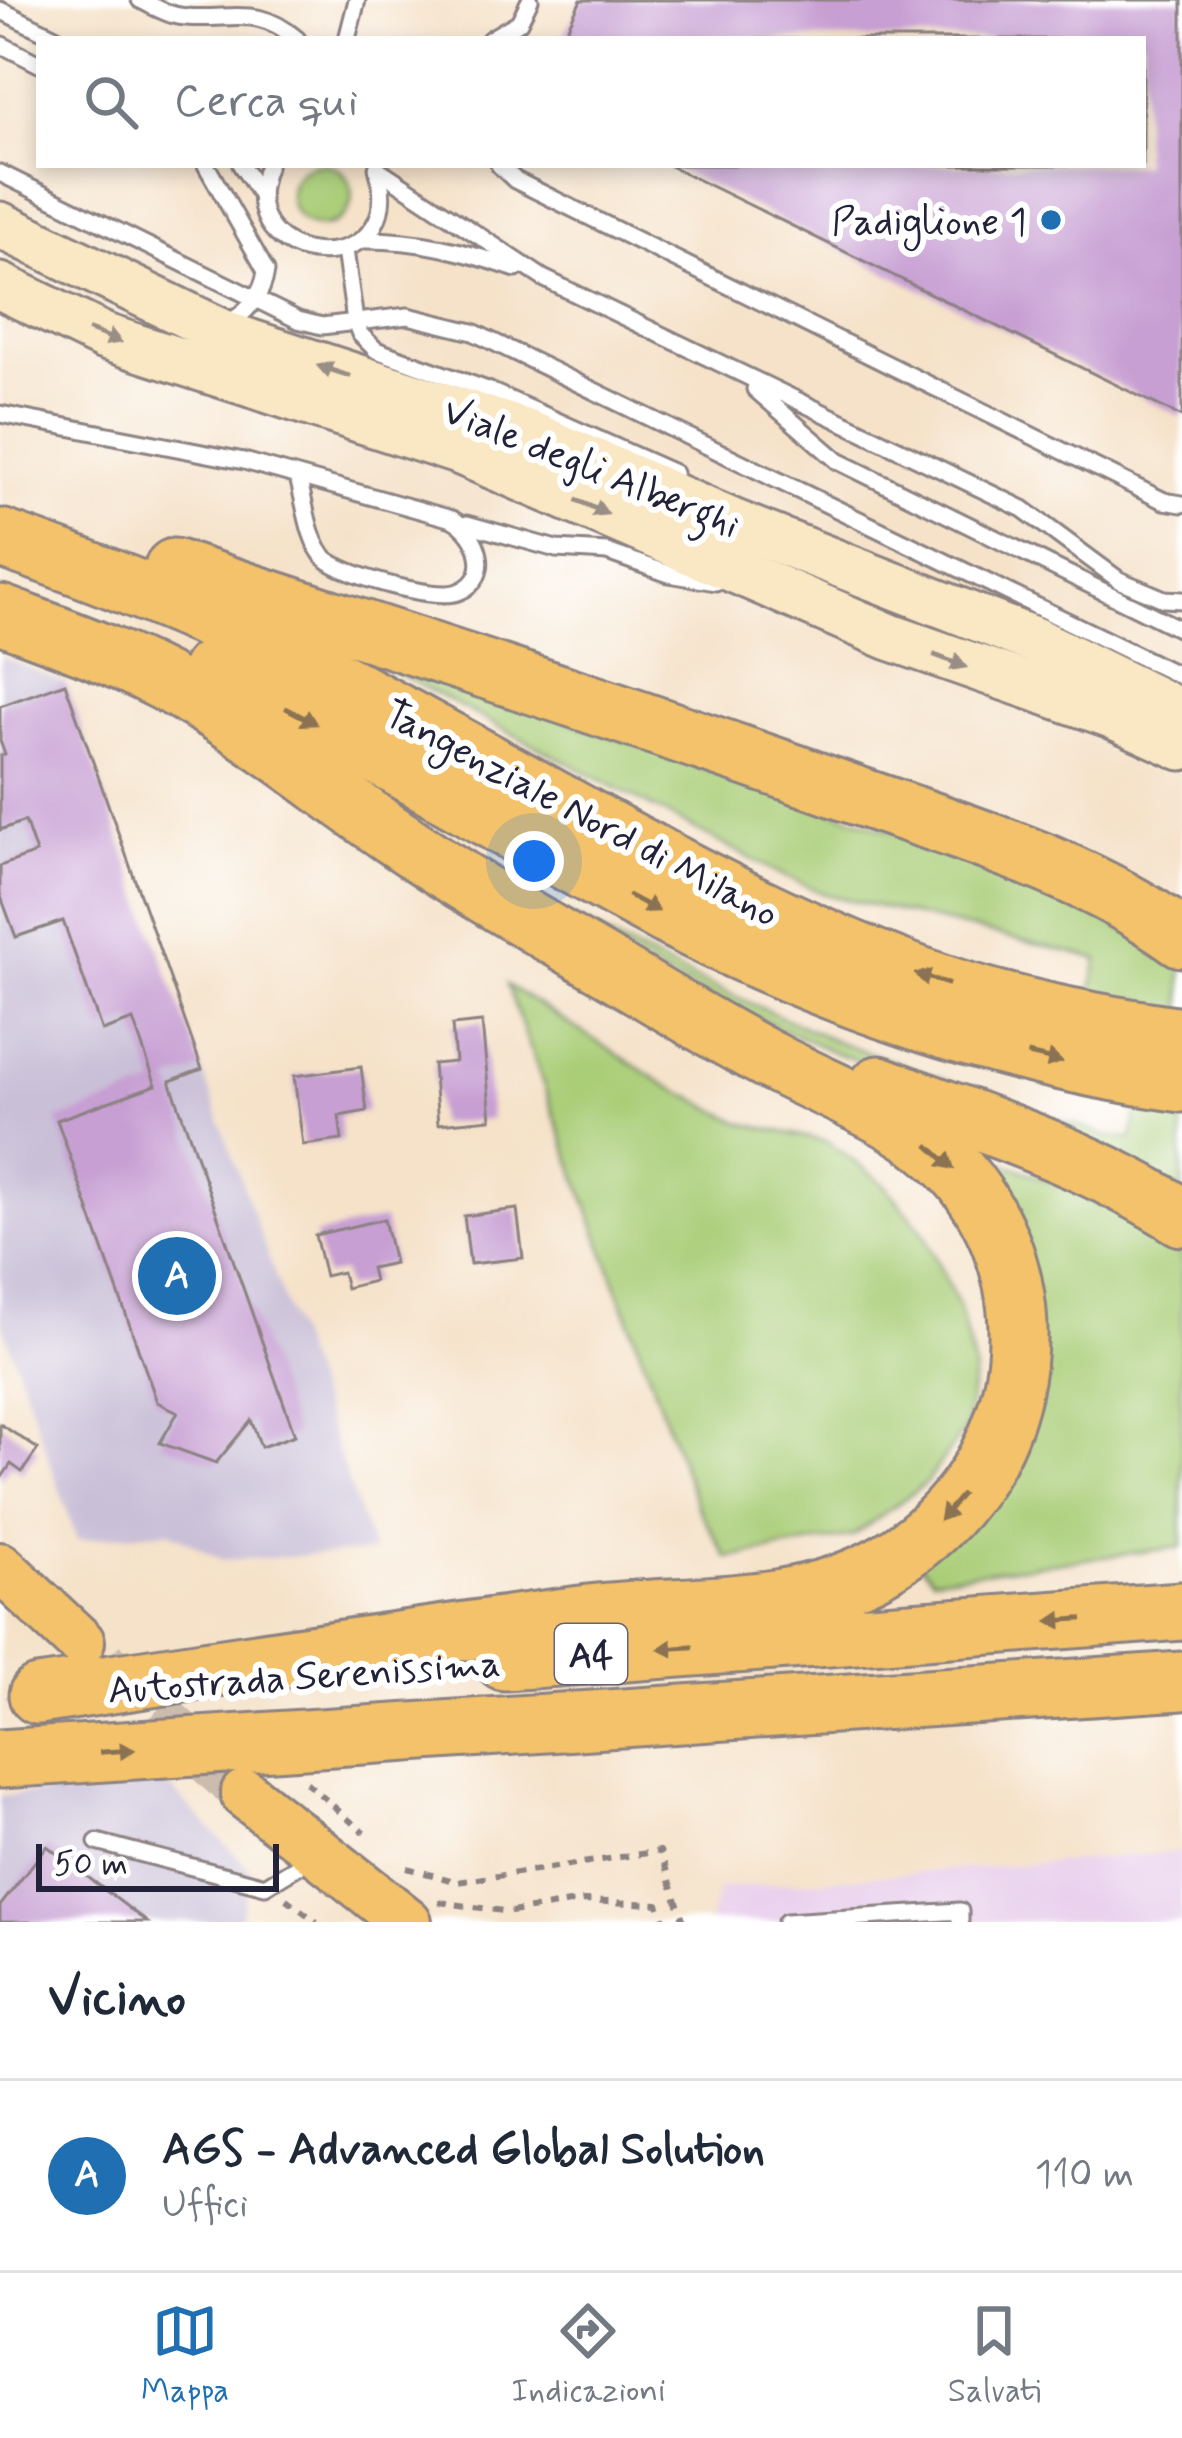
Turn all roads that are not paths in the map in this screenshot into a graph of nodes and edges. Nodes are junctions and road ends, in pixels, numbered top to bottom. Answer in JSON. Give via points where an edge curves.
{"nodes":[{"id":1,"x":140,"y":0,"type":"edge"},
{"id":2,"x":357,"y":0,"type":"edge"},
{"id":3,"x":530,"y":0,"type":"edge"},
{"id":4,"x":0,"y":10,"type":"edge"},
{"id":5,"x":52,"y":36,"type":"edge"},
{"id":6,"x":292,"y":36,"type":"edge"},
{"id":7,"x":348,"y":36,"type":"edge"},
{"id":8,"x":495,"y":36,"type":"edge"},
{"id":9,"x":0,"y":44,"type":"edge"},
{"id":10,"x":36,"y":62,"type":"edge"},
{"id":11,"x":208,"y":168,"type":"edge"},
{"id":12,"x":244,"y":168,"type":"edge"},
{"id":13,"x":267,"y":168,"type":"edge"},
{"id":14,"x":377,"y":168,"type":"edge"},
{"id":15,"x":378,"y":168,"type":"edge"},
{"id":16,"x":502,"y":168,"type":"edge"},
{"id":17,"x":0,"y":173,"type":"edge"},
{"id":18,"x":261,"y":195,"type":"junction"},
{"id":19,"x":0,"y":224,"type":"edge"},
{"id":20,"x":362,"y":240,"type":"junction"},
{"id":21,"x":345,"y":250,"type":"junction"},
{"id":22,"x":543,"y":278,"type":"junction"},
{"id":23,"x":0,"y":286,"type":"edge"},
{"id":24,"x":254,"y":300,"type":"junction"},
{"id":25,"x":195,"y":321,"type":"junction"},
{"id":26,"x":355,"y":321,"type":"junction"},
{"id":27,"x":310,"y":323,"type":"junction"},
{"id":28,"x":376,"y":350,"type":"junction"},
{"id":29,"x":739,"y":375,"type":"junction"},
{"id":30,"x":0,"y":414,"type":"edge"},
{"id":31,"x":298,"y":478,"type":"junction"},
{"id":32,"x":691,"y":481,"type":"dead end"},
{"id":33,"x":1182,"y":505,"type":"edge"},
{"id":34,"x":0,"y":512,"type":"edge"},
{"id":35,"x":452,"y":520,"type":"junction"},
{"id":36,"x":777,"y":521,"type":"dead end"},
{"id":37,"x":0,"y":538,"type":"edge"},
{"id":38,"x":0,"y":590,"type":"edge"},
{"id":39,"x":791,"y":595,"type":"junction"},
{"id":40,"x":1182,"y":600,"type":"edge"},
{"id":41,"x":0,"y":614,"type":"edge"},
{"id":42,"x":1182,"y":630,"type":"edge"},
{"id":43,"x":1036,"y":641,"type":"junction"},
{"id":44,"x":1182,"y":677,"type":"edge"},
{"id":45,"x":1182,"y":712,"type":"edge"},
{"id":46,"x":1182,"y":747,"type":"edge"},
{"id":47,"x":798,"y":775,"type":"junction"},
{"id":48,"x":1182,"y":889,"type":"edge"},
{"id":49,"x":1182,"y":938,"type":"edge"},
{"id":50,"x":585,"y":954,"type":"junction"},
{"id":51,"x":1182,"y":1036,"type":"edge"},
{"id":52,"x":1162,"y":1080,"type":"edge"},
{"id":53,"x":1182,"y":1217,"type":"edge"},
{"id":54,"x":0,"y":1567,"type":"edge"},
{"id":55,"x":1182,"y":1611,"type":"edge"},
{"id":56,"x":80,"y":1642,"type":"tunnel mouth"},
{"id":57,"x":1182,"y":1681,"type":"edge"},
{"id":58,"x":19,"y":1696,"type":"edge"},
{"id":59,"x":1182,"y":1715,"type":"edge"},
{"id":60,"x":540,"y":1723,"type":"junction"},
{"id":61,"x":0,"y":1759,"type":"edge"},
{"id":62,"x":245,"y":1794,"type":"tunnel mouth"},
{"id":63,"x":97,"y":1842,"type":"dead end"},
{"id":64,"x":343,"y":1850,"type":"junction"},
{"id":65,"x":417,"y":1908,"type":"edge"},
{"id":66,"x":786,"y":1922,"type":"edge"},
{"id":67,"x":960,"y":1922,"type":"edge"}],
"edges":[{"from":1,"to":6,"type":"lane","via":[[184,17],[265,18]]},
{"from":2,"to":7,"type":"lane"},
{"from":3,"to":8,"type":"lane","via":[[519,22]]},
{"from":4,"to":5,"type":"lane"},
{"from":9,"to":10,"type":"lane"},
{"from":11,"to":24,"type":"lane","via":[[262,263],[265,280]]},
{"from":12,"to":18,"type":"lane"},
{"from":13,"to":18,"type":"lane"},
{"from":14,"to":20,"type":"lane","via":[[382,208]]},
{"from":15,"to":22,"type":"lane"},
{"from":16,"to":33,"type":"lane"},
{"from":17,"to":24,"type":"lane"},
{"from":18,"to":21,"type":"lane","via":[[274,231],[289,244],[306,252]]},
{"from":19,"to":25,"type":"street","name":"Viale degli Alberghi"},
{"from":20,"to":21,"type":"lane"},
{"from":20,"to":22,"type":"lane","via":[[454,248]]},
{"from":21,"to":26,"type":"lane"},
{"from":22,"to":29,"type":"lane"},
{"from":23,"to":39,"type":"street","name":"Viale degli Alberghi","one_way":true,"via":[[104,337],[501,467]]},
{"from":24,"to":25,"type":"lane","via":[[227,323]]},
{"from":24,"to":27,"type":"lane"},
{"from":43,"to":25,"type":"street","name":"Viale degli Alberghi","one_way":true,"via":[[527,433]]},
{"from":26,"to":27,"type":"lane"},
{"from":26,"to":28,"type":"lane"},
{"from":26,"to":44,"type":"lane","via":[[408,316],[473,332]]},
{"from":27,"to":28,"type":"lane"},
{"from":28,"to":32,"type":"lane"},
{"from":29,"to":40,"type":"lane","via":[[1023,508],[1119,580]]},
{"from":29,"to":42,"type":"lane","via":[[838,461]]},
{"from":30,"to":31,"type":"lane"},
{"from":31,"to":35,"type":"lane"},
{"from":31,"to":35,"type":"lane","via":[[326,559],[430,594],[457,593],[477,573],[477,541]]},
{"from":34,"to":47,"type":"highway"},
{"from":35,"to":39,"type":"lane"},
{"from":36,"to":43,"type":"lane"},
{"from":51,"to":37,"type":"highway","name":"Tangenziale Nord di Milano","one_way":true,"via":[[1085,1021],[922,976],[788,922],[297,660],[124,581]]},
{"from":38,"to":52,"type":"highway","name":"Tangenziale Nord di Milano","one_way":true,"via":[[100,622],[232,680],[682,923],[817,984],[957,1035]]},
{"from":39,"to":46,"type":"street","name":"Viale degli Alberghi","one_way":true},
{"from":41,"to":50,"type":"highway","via":[[132,665],[215,710],[410,847]]},
{"from":43,"to":45,"type":"street","name":"Viale degli Alberghi"},
{"from":47,"to":48,"type":"highway","via":[[1018,834]]},
{"from":47,"to":49,"type":"highway","via":[[1072,876]]},
{"from":50,"to":53,"type":"highway","via":[[818,1062],[1034,1142]]},
{"from":50,"to":58,"type":"highway","one_way":true,"via":[[903,1127],[966,1183],[1006,1257],[1019,1338],[1007,1415],[972,1482],[915,1544],[822,1589],[587,1614]]},
{"from":54,"to":56,"type":"main road"},
{"from":55,"to":58,"type":"highway","name":"Autostrada Serenissima","number":"A4","one_way":true},
{"from":57,"to":60,"type":"highway","name":"Autostrada Serenissima","number":"A4"},
{"from":59,"to":60,"type":"highway","number":"A4","via":[[848,1735]]},
{"from":61,"to":60,"type":"highway","name":"Autostrada Serenissima","number":"A4","one_way":true},
{"from":62,"to":64,"type":"main road"},
{"from":63,"to":64,"type":"lane","via":[[266,1885]]},
{"from":64,"to":65,"type":"main road"},
{"from":66,"to":67,"type":"lane","via":[[960,1911]]}]}
